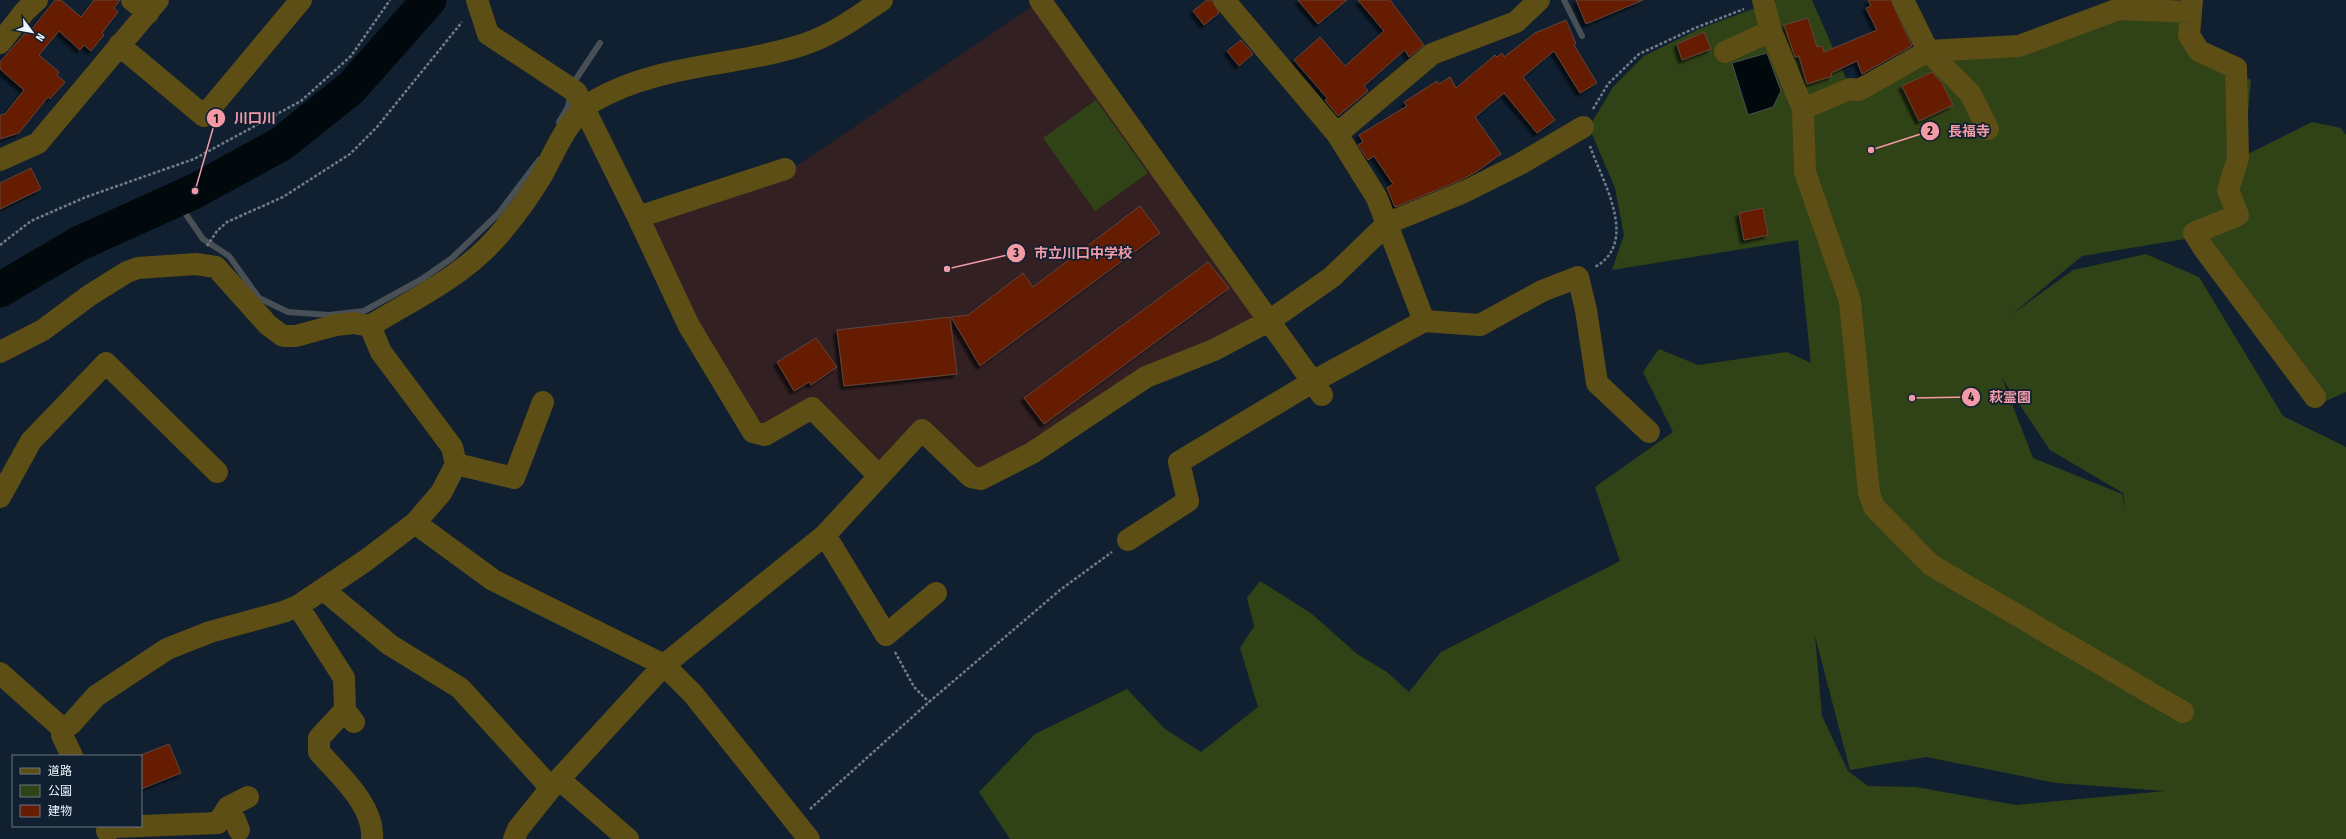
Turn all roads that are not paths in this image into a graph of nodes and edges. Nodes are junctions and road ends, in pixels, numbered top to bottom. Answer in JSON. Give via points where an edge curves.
{"nodes":[{"id":1,"x":37,"y":0,"type":"edge"},
{"id":2,"x":301,"y":0,"type":"edge"},
{"id":3,"x":882,"y":0,"type":"edge"},
{"id":4,"x":1040,"y":0,"type":"edge"},
{"id":5,"x":1224,"y":0,"type":"edge"},
{"id":6,"x":1539,"y":0,"type":"edge"},
{"id":7,"x":1903,"y":0,"type":"edge"},
{"id":8,"x":479,"y":1,"type":"edge"},
{"id":9,"x":1763,"y":1,"type":"edge"},
{"id":10,"x":146,"y":4,"type":"edge"},
{"id":11,"x":2191,"y":6,"type":"edge"},
{"id":12,"x":1771,"y":31,"type":"junction"},
{"id":13,"x":0,"y":43,"type":"edge"},
{"id":14,"x":119,"y":45,"type":"junction"},
{"id":15,"x":1725,"y":52,"type":"dead end"},
{"id":16,"x":1928,"y":52,"type":"junction"},
{"id":17,"x":575,"y":94,"type":"junction"},
{"id":18,"x":1803,"y":109,"type":"junction"},
{"id":19,"x":1583,"y":127,"type":"road end"},
{"id":20,"x":1988,"y":129,"type":"dead end"},
{"id":21,"x":1337,"y":134,"type":"junction"},
{"id":22,"x":0,"y":160,"type":"edge"},
{"id":23,"x":785,"y":169,"type":"dead end"},
{"id":24,"x":638,"y":217,"type":"junction"},
{"id":25,"x":1388,"y":223,"type":"junction"},
{"id":26,"x":1269,"y":321,"type":"junction"},
{"id":27,"x":1424,"y":321,"type":"junction"},
{"id":28,"x":370,"y":326,"type":"junction"},
{"id":29,"x":0,"y":352,"type":"edge"},
{"id":30,"x":1318,"y":388,"type":"junction"},
{"id":31,"x":2315,"y":397,"type":"dead end"},
{"id":32,"x":543,"y":402,"type":"dead end"},
{"id":33,"x":1649,"y":432,"type":"dead end"},
{"id":34,"x":456,"y":464,"type":"junction"},
{"id":35,"x":217,"y":472,"type":"dead end"},
{"id":36,"x":879,"y":476,"type":"junction"},
{"id":37,"x":0,"y":497,"type":"edge"},
{"id":38,"x":415,"y":523,"type":"junction"},
{"id":39,"x":825,"y":535,"type":"junction"},
{"id":40,"x":1128,"y":540,"type":"road end"},
{"id":41,"x":324,"y":590,"type":"junction"},
{"id":42,"x":936,"y":593,"type":"dead end"},
{"id":43,"x":298,"y":606,"type":"junction"},
{"id":44,"x":664,"y":666,"type":"junction"},
{"id":45,"x":0,"y":672,"type":"edge"},
{"id":46,"x":2183,"y":712,"type":"dead end"},
{"id":47,"x":63,"y":729,"type":"junction"},
{"id":48,"x":72,"y":755,"type":"edge"},
{"id":49,"x":556,"y":784,"type":"junction"},
{"id":50,"x":248,"y":796,"type":"dead end"},
{"id":51,"x":223,"y":815,"type":"junction"},
{"id":52,"x":142,"y":826,"type":"edge"},
{"id":53,"x":240,"y":830,"type":"dead end"},
{"id":54,"x":372,"y":839,"type":"edge"},
{"id":55,"x":514,"y":839,"type":"edge"},
{"id":56,"x":628,"y":839,"type":"edge"},
{"id":57,"x":809,"y":839,"type":"edge"}],
"edges":[{"from":1,"to":13,"type":"street"},
{"from":2,"to":14,"type":"street","via":[[204,116]]},
{"from":3,"to":17,"type":"street","via":[[835,30],[805,44],[650,77],[607,94]]},
{"from":4,"to":26,"type":"street"},
{"from":5,"to":21,"type":"street"},
{"from":6,"to":21,"type":"street","via":[[1516,22],[1432,54]]},
{"from":7,"to":16,"type":"street"},
{"from":8,"to":17,"type":"street","via":[[488,34]]},
{"from":9,"to":12,"type":"street"},
{"from":10,"to":14,"type":"street"},
{"from":11,"to":16,"type":"street","via":[[2119,9],[2019,46]]},
{"from":11,"to":31,"type":"street","via":[[2189,36],[2200,51],[2236,68],[2238,158],[2228,190],[2238,214],[2194,233]]},
{"from":12,"to":15,"type":"street"},
{"from":12,"to":18,"type":"street"},
{"from":14,"to":22,"type":"street","via":[[38,143]]},
{"from":16,"to":18,"type":"street","via":[[1859,90],[1850,89]]},
{"from":16,"to":20,"type":"street","via":[[1970,93]]},
{"from":17,"to":24,"type":"street"},
{"from":17,"to":28,"type":"street","via":[[569,127],[541,177],[502,231],[451,279]]},
{"from":18,"to":46,"type":"street","via":[[1805,172],[1850,301],[1869,494],[1874,508],[1931,565]]},
{"from":19,"to":25,"type":"street","via":[[1520,164],[1464,192]]},
{"from":21,"to":25,"type":"street","via":[[1377,198]]},
{"from":23,"to":24,"type":"street"},
{"from":24,"to":36,"type":"street","via":[[689,326],[753,432],[765,435],[812,408]]},
{"from":25,"to":26,"type":"street","via":[[1332,277]]},
{"from":25,"to":27,"type":"street"},
{"from":26,"to":30,"type":"street"},
{"from":26,"to":36,"type":"street","via":[[1214,350],[1146,376],[1032,453],[981,478],[971,477],[922,430]]},
{"from":27,"to":30,"type":"street"},
{"from":27,"to":33,"type":"street","via":[[1480,326],[1542,291],[1578,277],[1586,310],[1597,383]]},
{"from":28,"to":29,"type":"street","via":[[353,323],[296,336],[283,336],[268,325],[216,267],[196,264],[138,268],[90,295],[43,330]]},
{"from":28,"to":34,"type":"street","via":[[382,352],[452,447]]},
{"from":30,"to":40,"type":"street","via":[[1179,462],[1188,501]]},
{"from":32,"to":34,"type":"street","via":[[514,478]]},
{"from":34,"to":38,"type":"street","via":[[441,493]]},
{"from":35,"to":37,"type":"street","via":[[106,364],[31,441]]},
{"from":36,"to":39,"type":"street"},
{"from":38,"to":41,"type":"street"},
{"from":38,"to":44,"type":"street","via":[[493,580]]},
{"from":39,"to":42,"type":"street","via":[[886,635]]},
{"from":39,"to":44,"type":"street"},
{"from":41,"to":43,"type":"street"},
{"from":41,"to":49,"type":"street","via":[[390,646],[460,688]]},
{"from":43,"to":47,"type":"street","via":[[210,632],[167,649],[96,696],[71,724]]},
{"from":43,"to":54,"type":"street","via":[[344,678],[350,716],[319,738],[319,752],[356,793],[373,828]]},
{"from":44,"to":49,"type":"street"},
{"from":44,"to":57,"type":"street","via":[[693,694]]},
{"from":45,"to":47,"type":"street"},
{"from":47,"to":48,"type":"street","via":[[62,735]]},
{"from":49,"to":55,"type":"street","via":[[518,829]]},
{"from":49,"to":56,"type":"street"},
{"from":50,"to":51,"type":"street","via":[[228,807]]},
{"from":51,"to":52,"type":"street","via":[[218,823]]},
{"from":51,"to":53,"type":"street","via":[[235,820]]}]}
